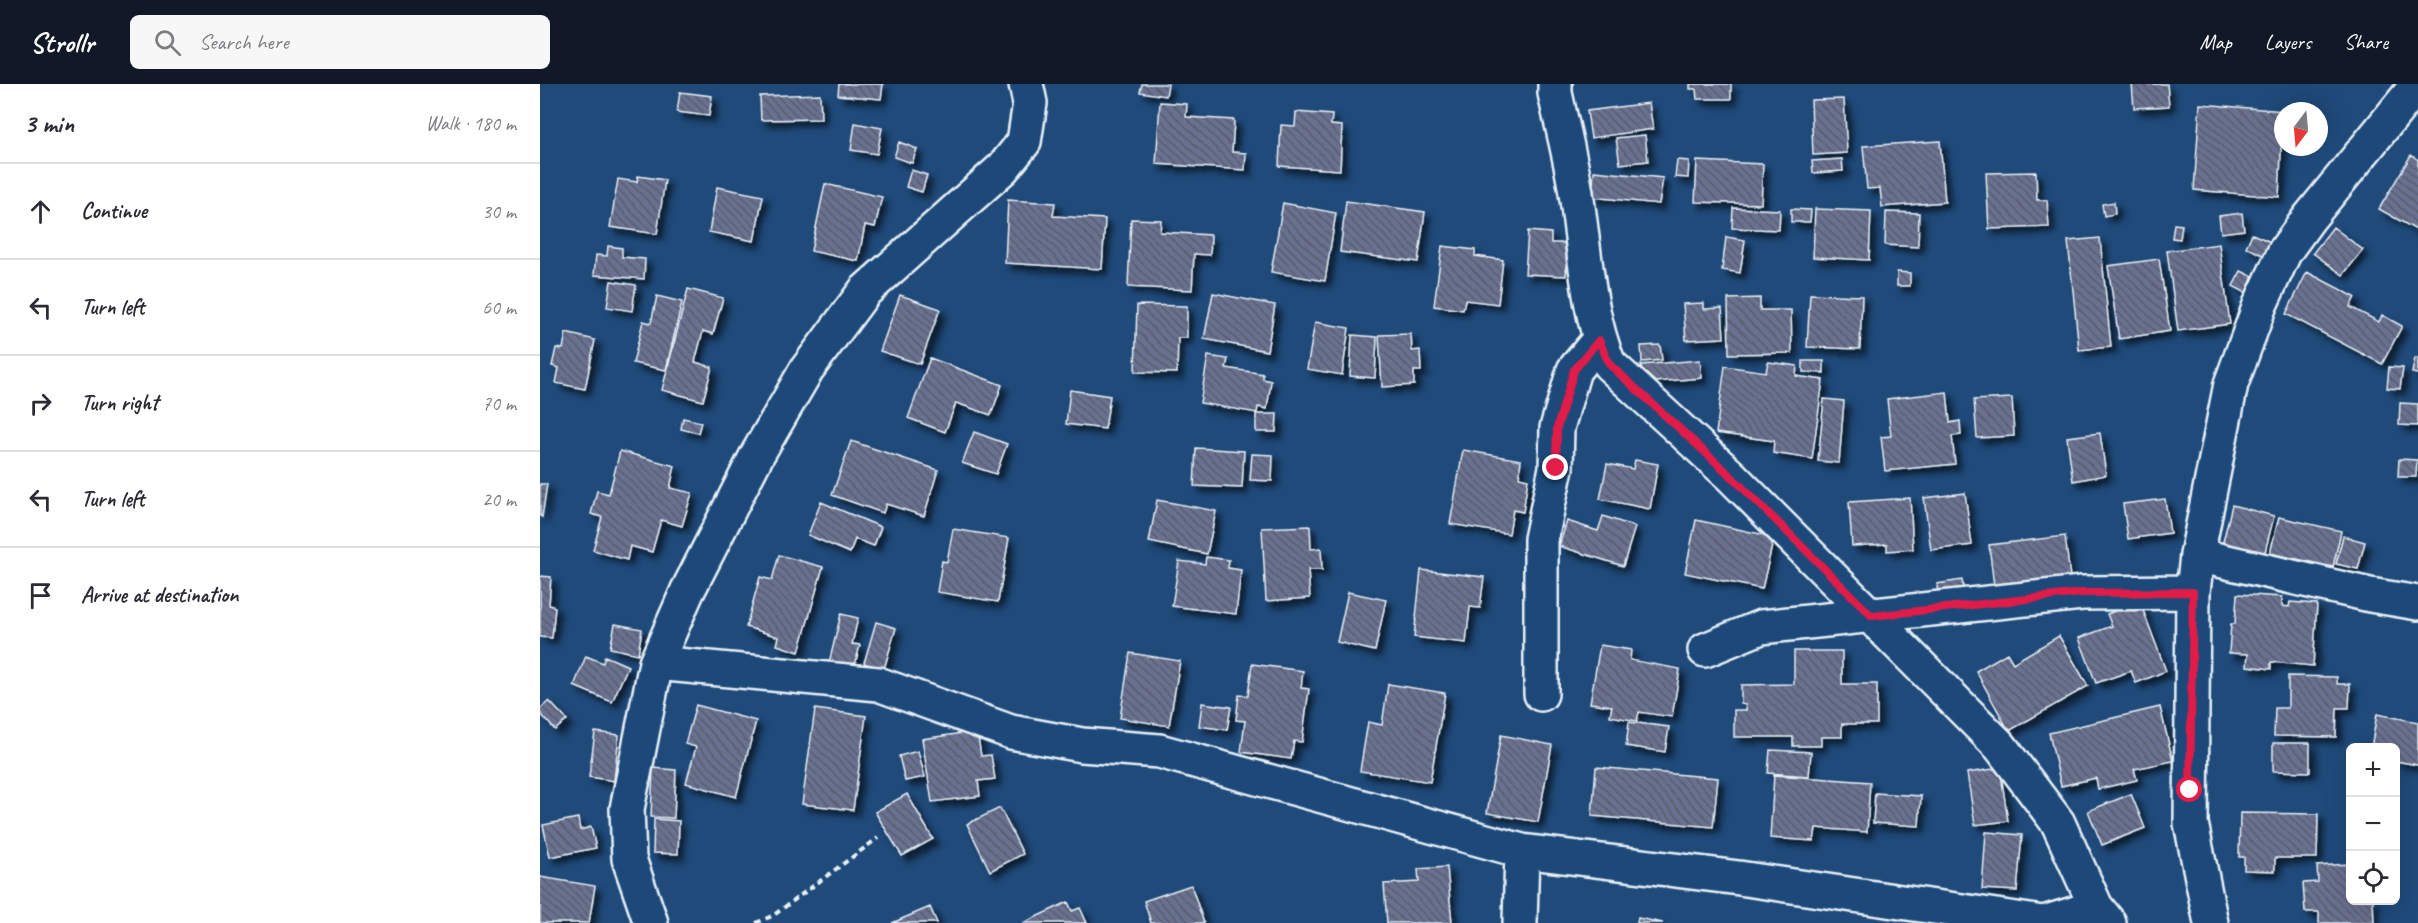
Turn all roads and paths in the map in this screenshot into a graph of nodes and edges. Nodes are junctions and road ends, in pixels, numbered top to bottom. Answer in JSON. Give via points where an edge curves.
{"nodes":[{"id":1,"x":1026,"y":84,"type":"edge"},
{"id":2,"x":1556,"y":84,"type":"edge"},
{"id":3,"x":2418,"y":84,"type":"edge"},
{"id":4,"x":1599,"y":340,"type":"junction"},
{"id":5,"x":2197,"y":555,"type":"junction"},
{"id":6,"x":2193,"y":592,"type":"junction"},
{"id":7,"x":2418,"y":603,"type":"edge"},
{"id":8,"x":1872,"y":616,"type":"junction"},
{"id":9,"x":1706,"y":650,"type":"dead end"},
{"id":10,"x":656,"y":663,"type":"junction"},
{"id":11,"x":1541,"y":694,"type":"dead end"},
{"id":12,"x":878,"y":838,"type":"dead end"},
{"id":13,"x":1522,"y":851,"type":"junction"},
{"id":14,"x":2103,"y":915,"type":"edge"},
{"id":15,"x":651,"y":923,"type":"edge"},
{"id":16,"x":756,"y":923,"type":"edge"},
{"id":17,"x":1520,"y":923,"type":"edge"},
{"id":18,"x":2044,"y":923,"type":"edge"},
{"id":19,"x":2211,"y":923,"type":"edge"}],
"edges":[{"from":1,"to":10,"type":"street","via":[[1030,103],[1024,142],[1003,168],[865,291],[807,369],[692,581]]},
{"from":2,"to":4,"type":"street"},
{"from":3,"to":5,"type":"street","via":[[2285,251],[2231,384]]},
{"from":4,"to":8,"type":"street","via":[[1609,364],[1731,476]]},
{"from":4,"to":11,"type":"street","via":[[1574,370],[1557,428],[1556,468],[1540,539]]},
{"from":5,"to":6,"type":"street"},
{"from":5,"to":7,"type":"street"},
{"from":6,"to":8,"type":"street","via":[[2082,593]]},
{"from":6,"to":19,"type":"street","via":[[2191,823]]},
{"from":8,"to":9,"type":"street","via":[[1761,627]]},
{"from":8,"to":14,"type":"street","via":[[2000,746],[2058,824]]},
{"from":10,"to":13,"type":"street","via":[[878,684],[1011,732],[1082,745],[1159,751]]},
{"from":10,"to":15,"type":"street","via":[[627,809],[629,859]]},
{"from":12,"to":16,"type":"path","via":[[774,915]]},
{"from":13,"to":17,"type":"street"},
{"from":13,"to":18,"type":"street"},
{"from":14,"to":18,"type":"street"}]}
